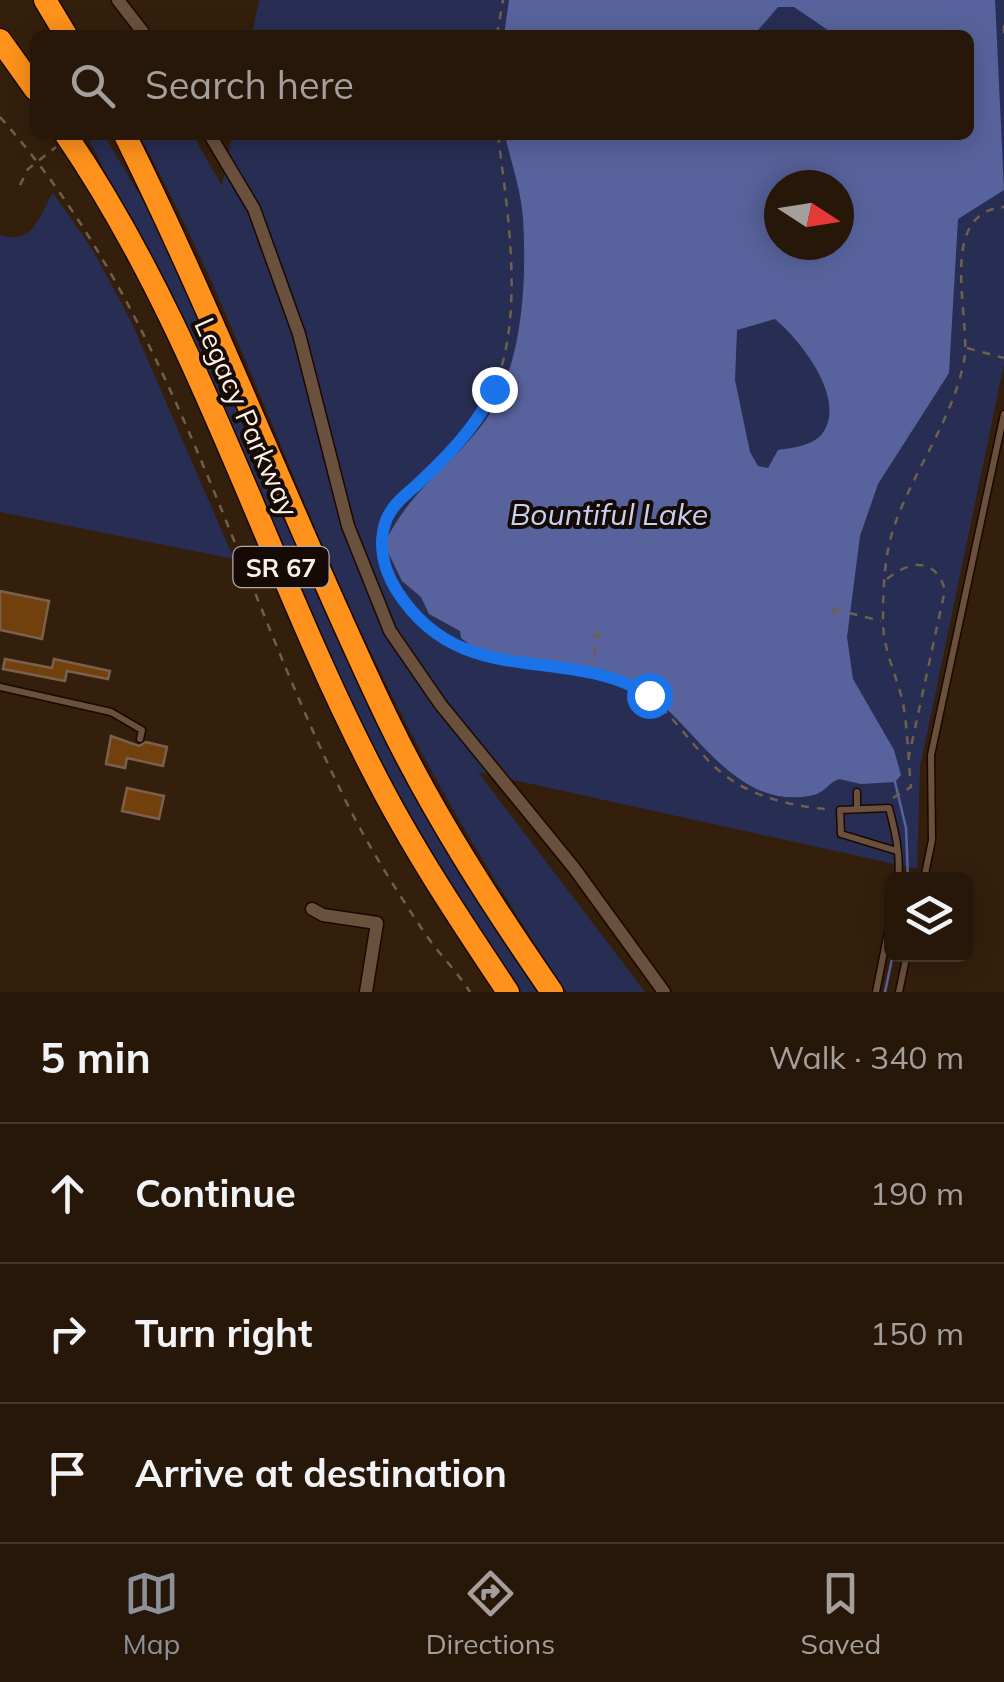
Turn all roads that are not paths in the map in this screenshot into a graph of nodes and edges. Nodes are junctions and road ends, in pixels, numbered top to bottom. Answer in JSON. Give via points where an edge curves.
{"nodes":[{"id":1,"x":45,"y":0,"type":"edge"},
{"id":2,"x":118,"y":0,"type":"edge"},
{"id":3,"x":63,"y":30,"type":"edge"},
{"id":4,"x":141,"y":30,"type":"edge"},
{"id":5,"x":0,"y":40,"type":"edge"},
{"id":6,"x":30,"y":82,"type":"edge"},
{"id":7,"x":62,"y":140,"type":"edge"},
{"id":8,"x":127,"y":140,"type":"edge"},
{"id":9,"x":213,"y":140,"type":"edge"},
{"id":10,"x":1004,"y":414,"type":"edge"},
{"id":11,"x":0,"y":687,"type":"edge"},
{"id":12,"x":140,"y":739,"type":"dead end"},
{"id":13,"x":857,"y":792,"type":"dead end"},
{"id":14,"x":857,"y":810,"type":"junction"},
{"id":15,"x":898,"y":852,"type":"junction"},
{"id":16,"x":898,"y":872,"type":"edge"},
{"id":17,"x":926,"y":872,"type":"edge"},
{"id":18,"x":312,"y":909,"type":"dead end"},
{"id":19,"x":884,"y":952,"type":"edge"},
{"id":20,"x":905,"y":962,"type":"edge"},
{"id":21,"x":366,"y":992,"type":"edge"},
{"id":22,"x":508,"y":992,"type":"edge"},
{"id":23,"x":552,"y":992,"type":"edge"},
{"id":24,"x":664,"y":992,"type":"edge"},
{"id":25,"x":876,"y":992,"type":"edge"},
{"id":26,"x":899,"y":992,"type":"edge"}],
"edges":[{"from":1,"to":3,"type":"highway"},
{"from":2,"to":4,"type":"street"},
{"from":5,"to":6,"type":"highway"},
{"from":7,"to":22,"type":"highway","name":"Legacy Parkway","number":"SR 67","via":[[146,271],[190,360],[373,771],[429,873]]},
{"from":8,"to":23,"type":"highway","name":"Legacy Parkway","number":"SR 67","via":[[388,720],[436,810]]},
{"from":9,"to":24,"type":"street","via":[[254,209],[299,334],[348,526],[390,631]]},
{"from":10,"to":17,"type":"lane","via":[[931,756]]},
{"from":11,"to":12,"type":"lane","via":[[111,712],[142,730]]},
{"from":13,"to":14,"type":"lane"},
{"from":14,"to":15,"type":"lane","via":[[889,808]]},
{"from":14,"to":15,"type":"lane","via":[[840,810],[842,834]]},
{"from":15,"to":16,"type":"lane"},
{"from":18,"to":21,"type":"street","via":[[377,923]]},
{"from":19,"to":25,"type":"lane"},
{"from":20,"to":26,"type":"lane"}]}
